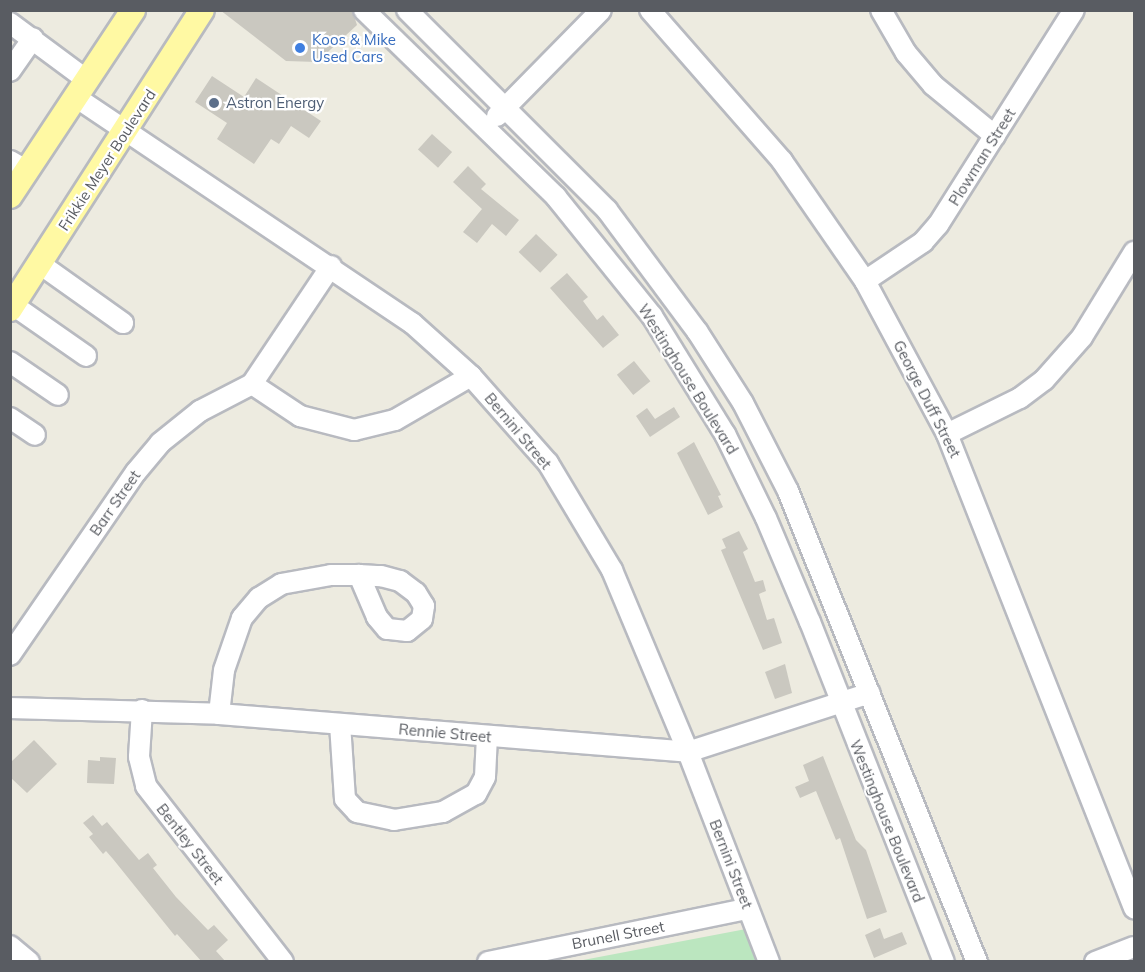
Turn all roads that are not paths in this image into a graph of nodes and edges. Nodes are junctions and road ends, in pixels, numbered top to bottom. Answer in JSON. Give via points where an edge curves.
{"nodes":[{"id":1,"x":133,"y":10,"type":"edge"},
{"id":2,"x":202,"y":10,"type":"edge"},
{"id":3,"x":364,"y":10,"type":"edge"},
{"id":4,"x":407,"y":10,"type":"edge"},
{"id":5,"x":601,"y":10,"type":"edge"},
{"id":6,"x":650,"y":10,"type":"edge"},
{"id":7,"x":881,"y":10,"type":"edge"},
{"id":8,"x":1074,"y":10,"type":"edge"},
{"id":9,"x":10,"y":23,"type":"edge"},
{"id":10,"x":33,"y":38,"type":"junction"},
{"id":11,"x":10,"y":71,"type":"edge"},
{"id":12,"x":82,"y":90,"type":"junction"},
{"id":13,"x":507,"y":106,"type":"junction"},
{"id":14,"x":486,"y":127,"type":"junction"},
{"id":15,"x":126,"y":130,"type":"junction"},
{"id":16,"x":994,"y":136,"type":"junction"},
{"id":17,"x":19,"y":166,"type":"edge"},
{"id":18,"x":10,"y":196,"type":"edge"},
{"id":19,"x":1134,"y":252,"type":"edge"},
{"id":20,"x":40,"y":264,"type":"junction"},
{"id":21,"x":331,"y":266,"type":"junction"},
{"id":22,"x":865,"y":281,"type":"junction"},
{"id":23,"x":12,"y":307,"type":"edge"},
{"id":24,"x":123,"y":323,"type":"dead end"},
{"id":25,"x":86,"y":356,"type":"dead end"},
{"id":26,"x":10,"y":362,"type":"edge"},
{"id":27,"x":471,"y":376,"type":"junction"},
{"id":28,"x":252,"y":384,"type":"junction"},
{"id":29,"x":58,"y":395,"type":"dead end"},
{"id":30,"x":10,"y":418,"type":"edge"},
{"id":31,"x":948,"y":434,"type":"junction"},
{"id":32,"x":35,"y":435,"type":"dead end"},
{"id":33,"x":359,"y":575,"type":"dead end"},
{"id":34,"x":10,"y":655,"type":"edge"},
{"id":35,"x":870,"y":693,"type":"junction"},
{"id":36,"x":841,"y":704,"type":"junction"},
{"id":37,"x":10,"y":708,"type":"edge"},
{"id":38,"x":142,"y":710,"type":"junction"},
{"id":39,"x":219,"y":714,"type":"junction"},
{"id":40,"x":340,"y":724,"type":"junction"},
{"id":41,"x":487,"y":736,"type":"junction"},
{"id":42,"x":688,"y":752,"type":"junction"},
{"id":43,"x":1134,"y":908,"type":"edge"},
{"id":44,"x":747,"y":909,"type":"junction"},
{"id":45,"x":10,"y":946,"type":"edge"},
{"id":46,"x":1134,"y":946,"type":"edge"},
{"id":47,"x":29,"y":962,"type":"edge"},
{"id":48,"x":283,"y":962,"type":"edge"},
{"id":49,"x":488,"y":962,"type":"edge"},
{"id":50,"x":769,"y":962,"type":"edge"},
{"id":51,"x":944,"y":962,"type":"edge"},
{"id":52,"x":977,"y":962,"type":"edge"},
{"id":53,"x":1095,"y":962,"type":"edge"}],
"edges":[{"from":1,"to":12,"type":"main road"},
{"from":2,"to":15,"type":"main road","name":"Frikkie Meyer Boulevard"},
{"from":3,"to":14,"type":"street","name":"Westinghouse Boulevard"},
{"from":4,"to":13,"type":"street","name":"Westinghouse Boulevard"},
{"from":5,"to":13,"type":"street"},
{"from":6,"to":22,"type":"street","name":"George Duff Street","via":[[782,161]]},
{"from":7,"to":16,"type":"street","via":[[906,53],[933,85]]},
{"from":8,"to":16,"type":"street","name":"Plowman Street"},
{"from":9,"to":10,"type":"street","name":"Bernini Street"},
{"from":10,"to":11,"type":"street"},
{"from":10,"to":12,"type":"street","name":"Bernini Street"},
{"from":12,"to":15,"type":"street","name":"Bernini Street"},
{"from":12,"to":17,"type":"main road"},
{"from":13,"to":14,"type":"street"},
{"from":13,"to":35,"type":"street","name":"Westinghouse Boulevard","via":[[607,210],[698,331],[743,404],[788,491]]},
{"from":14,"to":36,"type":"street","name":"Westinghouse Boulevard","via":[[556,197],[652,316],[725,434],[766,518]]},
{"from":15,"to":20,"type":"main road","name":"Frikkie Meyer Boulevard"},
{"from":15,"to":21,"type":"street","name":"Bernini Street"},
{"from":16,"to":22,"type":"street","name":"Plowman Street","via":[[938,225],[922,242]]},
{"from":17,"to":18,"type":"main road"},
{"from":19,"to":31,"type":"street","via":[[1082,337],[1044,380],[1020,398]]},
{"from":20,"to":23,"type":"main road","name":"Frikkie Meyer Boulevard"},
{"from":20,"to":24,"type":"street"},
{"from":21,"to":27,"type":"street","name":"Bernini Street","via":[[412,323]]},
{"from":21,"to":28,"type":"street","name":"Barr Street"},
{"from":22,"to":31,"type":"street","name":"George Duff Street"},
{"from":23,"to":25,"type":"street"},
{"from":26,"to":29,"type":"street"},
{"from":27,"to":28,"type":"street","via":[[395,420],[354,430],[300,416]]},
{"from":27,"to":42,"type":"street","name":"Bernini Street","via":[[548,463],[612,570]]},
{"from":28,"to":34,"type":"street","name":"Barr Street","via":[[200,411],[160,443]]},
{"from":30,"to":32,"type":"street"},
{"from":31,"to":43,"type":"street","name":"George Duff Street"},
{"from":33,"to":39,"type":"street","via":[[281,584],[259,598],[242,618],[233,638],[224,670]]},
{"from":35,"to":36,"type":"street","name":"Rennie Street"},
{"from":35,"to":52,"type":"street","name":"Westinghouse Boulevard"},
{"from":36,"to":42,"type":"street","name":"Rennie Street"},
{"from":36,"to":51,"type":"street","name":"Westinghouse Boulevard"},
{"from":37,"to":38,"type":"street","name":"Rennie Street"},
{"from":38,"to":39,"type":"street","name":"Rennie Street"},
{"from":38,"to":48,"type":"street","name":"Bentley Street","via":[[139,757],[146,786]]},
{"from":39,"to":40,"type":"street","name":"Rennie Street"},
{"from":40,"to":41,"type":"street","name":"Rennie Street"},
{"from":40,"to":41,"type":"street","via":[[345,799],[357,812],[394,820],[443,812],[476,794],[485,777]]},
{"from":41,"to":42,"type":"street","name":"Rennie Street"},
{"from":42,"to":44,"type":"street","name":"Bernini Street"},
{"from":44,"to":49,"type":"street","name":"Brunell Street"},
{"from":44,"to":50,"type":"street","name":"Bernini Street"},
{"from":45,"to":47,"type":"street"},
{"from":46,"to":53,"type":"street"}]}
